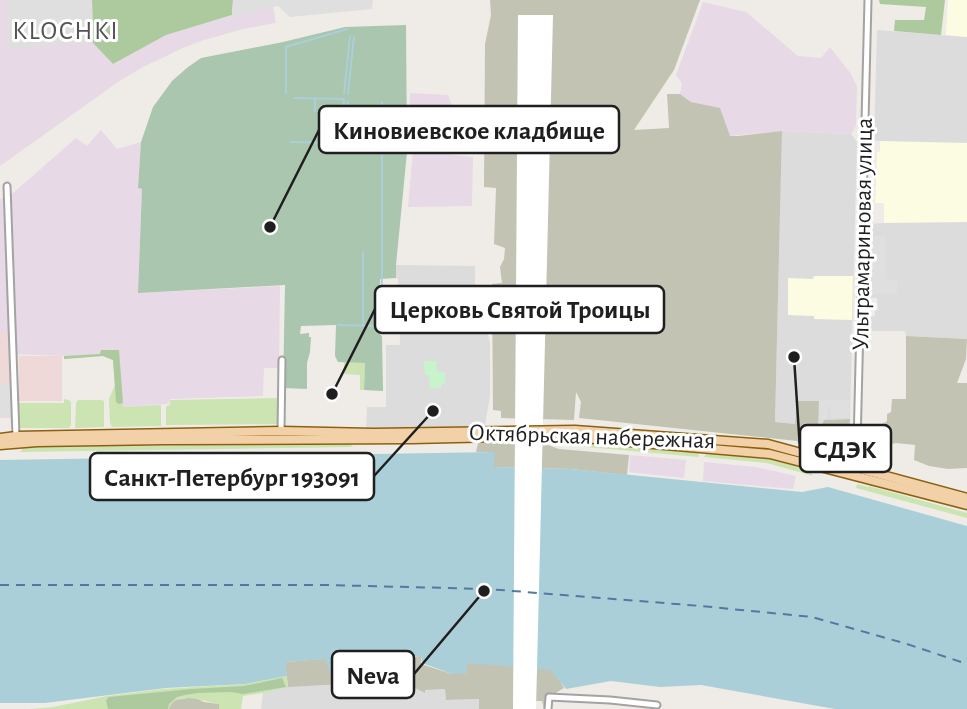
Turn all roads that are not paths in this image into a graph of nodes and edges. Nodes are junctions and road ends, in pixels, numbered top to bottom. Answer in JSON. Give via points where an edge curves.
{"nodes":[{"id":1,"x":868,"y":0,"type":"edge"},
{"id":2,"x":7,"y":186,"type":"dead end"},
{"id":3,"x":282,"y":360,"type":"dead end"},
{"id":4,"x":281,"y":431,"type":"junction"},
{"id":5,"x":16,"y":436,"type":"junction"},
{"id":6,"x":0,"y":438,"type":"edge"},
{"id":7,"x":0,"y":445,"type":"edge"},
{"id":8,"x":852,"y":468,"type":"junction"},
{"id":9,"x":967,"y":498,"type":"edge"},
{"id":10,"x":967,"y":505,"type":"edge"},
{"id":11,"x":657,"y":705,"type":"dead end"},
{"id":12,"x":548,"y":709,"type":"edge"}],
"edges":[{"from":1,"to":8,"type":"street","name":"Ультрамариновая улица","via":[[857,444]]},
{"from":2,"to":5,"type":"street"},
{"from":3,"to":4,"type":"street"},
{"from":4,"to":5,"type":"main road","name":"Октябрьская набережная"},
{"from":4,"to":8,"type":"main road","name":"Октябрьская набережная","via":[[575,430],[768,444]]},
{"from":5,"to":6,"type":"main road","name":"Октябрьская набережная"},
{"from":7,"to":10,"type":"main road","name":"Октябрьская набережная","via":[[583,438],[770,454]]},
{"from":8,"to":9,"type":"main road","name":"Октябрьская набережная"},
{"from":11,"to":12,"type":"street","via":[[549,697]]}]}
